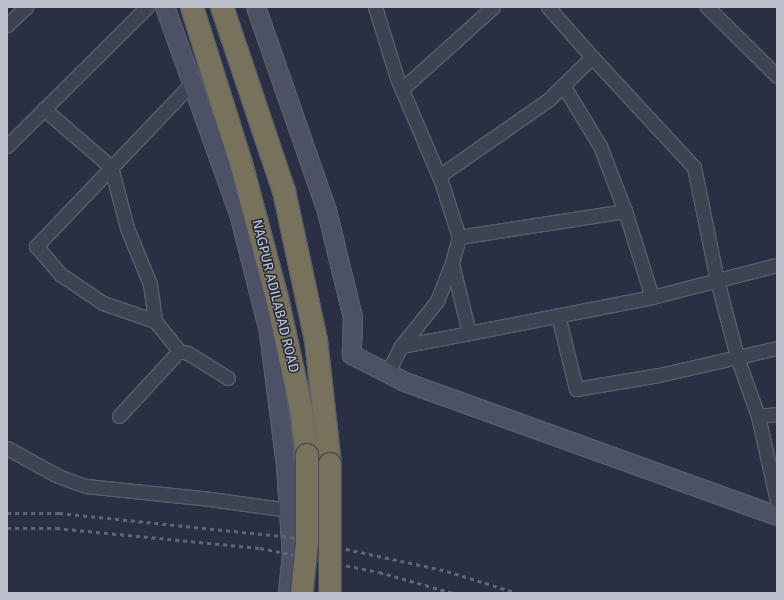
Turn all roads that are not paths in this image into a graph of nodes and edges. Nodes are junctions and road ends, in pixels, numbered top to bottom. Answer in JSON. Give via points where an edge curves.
{"nodes":[{"id":1,"x":26,"y":7,"type":"edge"},
{"id":2,"x":147,"y":7,"type":"edge"},
{"id":3,"x":165,"y":7,"type":"edge"},
{"id":4,"x":192,"y":7,"type":"edge"},
{"id":5,"x":222,"y":7,"type":"edge"},
{"id":6,"x":256,"y":7,"type":"edge"},
{"id":7,"x":375,"y":7,"type":"edge"},
{"id":8,"x":494,"y":7,"type":"edge"},
{"id":9,"x":548,"y":7,"type":"edge"},
{"id":10,"x":707,"y":7,"type":"edge"},
{"id":11,"x":7,"y":25,"type":"edge"},
{"id":12,"x":592,"y":57,"type":"junction"},
{"id":13,"x":777,"y":76,"type":"edge"},
{"id":14,"x":192,"y":83,"type":"junction"},
{"id":15,"x":563,"y":85,"type":"junction"},
{"id":16,"x":402,"y":89,"type":"junction"},
{"id":17,"x":44,"y":109,"type":"junction"},
{"id":18,"x":7,"y":146,"type":"edge"},
{"id":19,"x":111,"y":167,"type":"junction"},
{"id":20,"x":439,"y":176,"type":"junction"},
{"id":21,"x":625,"y":211,"type":"junction"},
{"id":22,"x":459,"y":237,"type":"junction"},
{"id":23,"x":452,"y":263,"type":"junction"},
{"id":24,"x":777,"y":265,"type":"edge"},
{"id":25,"x":717,"y":280,"type":"junction"},
{"id":26,"x":652,"y":297,"type":"junction"},
{"id":27,"x":558,"y":315,"type":"junction"},
{"id":28,"x":155,"y":321,"type":"junction"},
{"id":29,"x":469,"y":332,"type":"junction"},
{"id":30,"x":401,"y":346,"type":"junction"},
{"id":31,"x":777,"y":348,"type":"edge"},
{"id":32,"x":179,"y":351,"type":"junction"},
{"id":33,"x":737,"y":357,"type":"junction"},
{"id":34,"x":387,"y":373,"type":"junction"},
{"id":35,"x":228,"y":378,"type":"dead end"},
{"id":36,"x":777,"y":414,"type":"edge"},
{"id":37,"x":119,"y":416,"type":"dead end"},
{"id":38,"x":758,"y":416,"type":"junction"},
{"id":39,"x":7,"y":448,"type":"edge"},
{"id":40,"x":777,"y":501,"type":"edge"},
{"id":41,"x":289,"y":510,"type":"junction"},
{"id":42,"x":777,"y":516,"type":"edge"},
{"id":43,"x":293,"y":590,"type":"edge"},
{"id":44,"x":330,"y":593,"type":"edge"}],
"edges":[{"from":1,"to":11,"type":"street"},
{"from":2,"to":17,"type":"street"},
{"from":3,"to":14,"type":"street"},
{"from":4,"to":43,"type":"highway","name":"NAGPUR ADILABAD ROAD","bridge":true,"via":[[241,163],[277,298],[301,408],[307,455],[306,543]]},
{"from":5,"to":44,"type":"highway","name":"NAGPUR ADILABAD ROAD","bridge":true,"via":[[284,191],[316,340],[330,464]]},
{"from":6,"to":34,"type":"street","via":[[327,211],[353,318],[352,355]]},
{"from":7,"to":16,"type":"street"},
{"from":8,"to":16,"type":"street"},
{"from":9,"to":12,"type":"street"},
{"from":10,"to":13,"type":"street"},
{"from":12,"to":15,"type":"street"},
{"from":12,"to":25,"type":"street","via":[[694,166]]},
{"from":14,"to":19,"type":"street"},
{"from":14,"to":41,"type":"street","via":[[240,217],[269,332]]},
{"from":15,"to":20,"type":"street","via":[[548,100]]},
{"from":15,"to":21,"type":"street","via":[[600,146]]},
{"from":16,"to":20,"type":"street"},
{"from":17,"to":18,"type":"street"},
{"from":17,"to":19,"type":"street"},
{"from":19,"to":28,"type":"street","via":[[127,228],[150,284]]},
{"from":19,"to":28,"type":"street","via":[[36,246],[60,274],[103,303]]},
{"from":20,"to":22,"type":"street"},
{"from":21,"to":22,"type":"street"},
{"from":21,"to":26,"type":"street"},
{"from":22,"to":23,"type":"street"},
{"from":23,"to":29,"type":"street"},
{"from":23,"to":30,"type":"street","via":[[437,301]]},
{"from":24,"to":25,"type":"street"},
{"from":25,"to":26,"type":"street"},
{"from":25,"to":33,"type":"street"},
{"from":26,"to":27,"type":"street"},
{"from":27,"to":29,"type":"street"},
{"from":27,"to":33,"type":"street","via":[[576,390]]},
{"from":28,"to":32,"type":"street"},
{"from":29,"to":30,"type":"street"},
{"from":30,"to":34,"type":"street"},
{"from":31,"to":33,"type":"street"},
{"from":32,"to":35,"type":"street","via":[[188,353]]},
{"from":32,"to":37,"type":"street"},
{"from":33,"to":38,"type":"street"},
{"from":34,"to":42,"type":"street","via":[[405,382]]},
{"from":36,"to":38,"type":"street"},
{"from":38,"to":40,"type":"street"},
{"from":39,"to":41,"type":"street","via":[[58,476],[86,486]]},
{"from":41,"to":43,"type":"street"}]}
